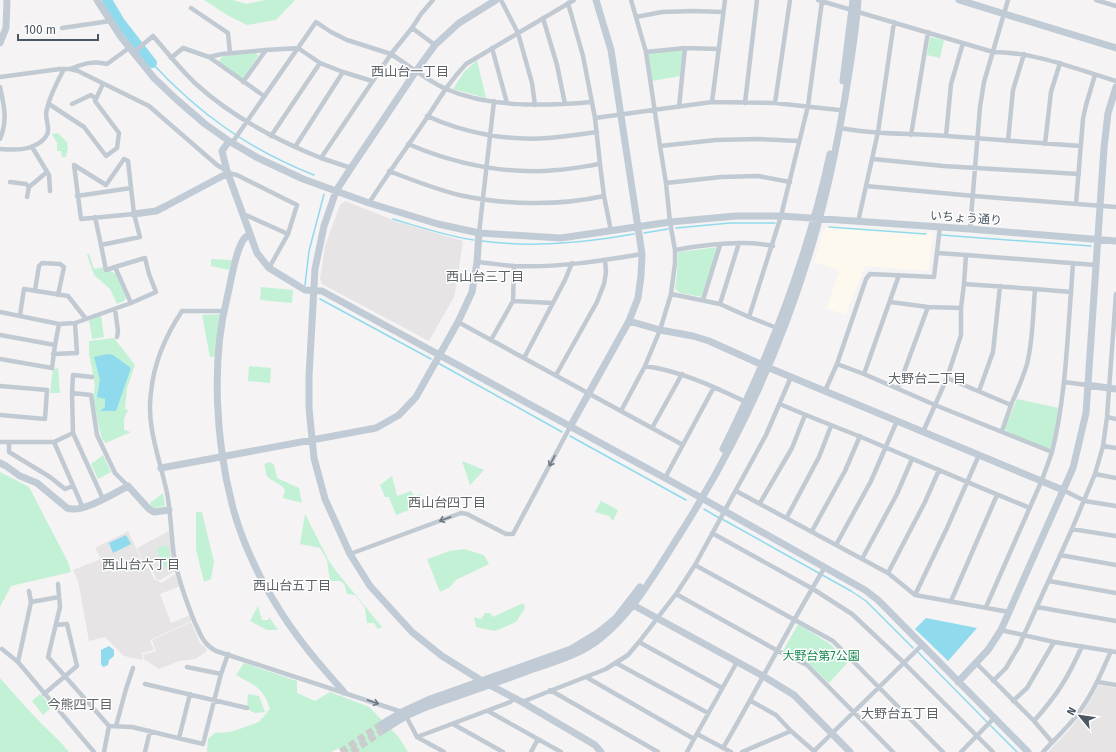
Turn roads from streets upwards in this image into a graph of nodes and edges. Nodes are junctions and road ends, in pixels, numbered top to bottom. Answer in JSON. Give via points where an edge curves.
{"nodes":[{"id":1,"x":7,"y":0,"type":"edge"},
{"id":2,"x":97,"y":0,"type":"edge"},
{"id":3,"x":433,"y":0,"type":"edge"},
{"id":4,"x":496,"y":0,"type":"edge"},
{"id":5,"x":501,"y":0,"type":"edge"},
{"id":6,"x":574,"y":0,"type":"edge"},
{"id":7,"x":596,"y":0,"type":"edge"},
{"id":8,"x":631,"y":0,"type":"edge"},
{"id":9,"x":725,"y":0,"type":"edge"},
{"id":10,"x":757,"y":0,"type":"edge"},
{"id":11,"x":790,"y":0,"type":"edge"},
{"id":12,"x":820,"y":0,"type":"edge"},
{"id":13,"x":853,"y":0,"type":"edge"},
{"id":14,"x":858,"y":0,"type":"edge"},
{"id":15,"x":959,"y":0,"type":"edge"},
{"id":16,"x":1008,"y":0,"type":"edge"},
{"id":17,"x":1096,"y":0,"type":"edge"},
{"id":18,"x":568,"y":3,"type":"junction"},
{"id":19,"x":1116,"y":6,"type":"edge"},
{"id":20,"x":191,"y":8,"type":"dead end"},
{"id":21,"x":855,"y":11,"type":"junction"},
{"id":22,"x":723,"y":12,"type":"junction"},
{"id":23,"x":1004,"y":13,"type":"junction"},
{"id":24,"x":543,"y":18,"type":"junction"},
{"id":25,"x":636,"y":18,"type":"junction"},
{"id":26,"x":110,"y":21,"type":"junction"},
{"id":27,"x":894,"y":22,"type":"junction"},
{"id":28,"x":62,"y":28,"type":"dead end"},
{"id":29,"x":412,"y":28,"type":"junction"},
{"id":30,"x":928,"y":32,"type":"junction"},
{"id":31,"x":518,"y":33,"type":"junction"},
{"id":32,"x":0,"y":43,"type":"edge"},
{"id":33,"x":963,"y":43,"type":"junction"},
{"id":34,"x":435,"y":45,"type":"junction"},
{"id":35,"x":298,"y":48,"type":"junction"},
{"id":36,"x":492,"y":48,"type":"junction"},
{"id":37,"x":685,"y":48,"type":"junction"},
{"id":38,"x":1116,"y":48,"type":"edge"},
{"id":39,"x":719,"y":49,"type":"junction"},
{"id":40,"x":133,"y":50,"type":"junction"},
{"id":41,"x":266,"y":50,"type":"junction"},
{"id":42,"x":646,"y":52,"type":"junction"},
{"id":43,"x":993,"y":52,"type":"junction"},
{"id":44,"x":230,"y":53,"type":"junction"},
{"id":45,"x":391,"y":54,"type":"junction"},
{"id":46,"x":1024,"y":54,"type":"junction"},
{"id":47,"x":208,"y":57,"type":"junction"},
{"id":48,"x":172,"y":58,"type":"junction"},
{"id":49,"x":320,"y":63,"type":"junction"},
{"id":50,"x":1060,"y":64,"type":"junction"},
{"id":51,"x":64,"y":69,"type":"junction"},
{"id":52,"x":70,"y":69,"type":"junction"},
{"id":53,"x":416,"y":71,"type":"junction"},
{"id":54,"x":343,"y":72,"type":"junction"},
{"id":55,"x":1095,"y":75,"type":"junction"},
{"id":56,"x":0,"y":77,"type":"edge"},
{"id":57,"x":372,"y":81,"type":"junction"},
{"id":58,"x":1116,"y":81,"type":"edge"},
{"id":59,"x":243,"y":82,"type":"junction"},
{"id":60,"x":103,"y":84,"type":"junction"},
{"id":61,"x":1116,"y":87,"type":"edge"},
{"id":62,"x":445,"y":88,"type":"junction"},
{"id":63,"x":0,"y":91,"type":"edge"},
{"id":64,"x":264,"y":96,"type":"junction"},
{"id":65,"x":96,"y":99,"type":"junction"},
{"id":66,"x":494,"y":101,"type":"junction"},
{"id":67,"x":507,"y":102,"type":"junction"},
{"id":68,"x":592,"y":102,"type":"junction"},
{"id":69,"x":712,"y":102,"type":"junction"},
{"id":70,"x":745,"y":103,"type":"junction"},
{"id":71,"x":775,"y":103,"type":"junction"},
{"id":72,"x":49,"y":104,"type":"junction"},
{"id":73,"x":72,"y":104,"type":"dead end"},
{"id":74,"x":565,"y":104,"type":"junction"},
{"id":75,"x":535,"y":105,"type":"junction"},
{"id":76,"x":808,"y":106,"type":"junction"},
{"id":77,"x":679,"y":107,"type":"junction"},
{"id":78,"x":654,"y":110,"type":"junction"},
{"id":79,"x":839,"y":110,"type":"junction"},
{"id":80,"x":621,"y":114,"type":"junction"},
{"id":81,"x":428,"y":116,"type":"junction"},
{"id":82,"x":595,"y":118,"type":"junction"},
{"id":83,"x":247,"y":121,"type":"junction"},
{"id":84,"x":840,"y":128,"type":"junction"},
{"id":85,"x":597,"y":132,"type":"junction"},
{"id":86,"x":878,"y":132,"type":"junction"},
{"id":87,"x":911,"y":135,"type":"junction"},
{"id":88,"x":272,"y":136,"type":"junction"},
{"id":89,"x":490,"y":136,"type":"junction"},
{"id":90,"x":946,"y":136,"type":"junction"},
{"id":91,"x":0,"y":139,"type":"edge"},
{"id":92,"x":233,"y":139,"type":"junction"},
{"id":93,"x":978,"y":139,"type":"junction"},
{"id":94,"x":799,"y":141,"type":"junction"},
{"id":95,"x":1008,"y":141,"type":"junction"},
{"id":96,"x":408,"y":144,"type":"junction"},
{"id":97,"x":1044,"y":144,"type":"junction"},
{"id":98,"x":660,"y":146,"type":"junction"},
{"id":99,"x":1081,"y":146,"type":"junction"},
{"id":100,"x":32,"y":147,"type":"junction"},
{"id":101,"x":295,"y":147,"type":"junction"},
{"id":102,"x":0,"y":149,"type":"edge"},
{"id":103,"x":321,"y":158,"type":"junction"},
{"id":104,"x":872,"y":159,"type":"junction"},
{"id":105,"x":600,"y":164,"type":"junction"},
{"id":106,"x":351,"y":168,"type":"junction"},
{"id":107,"x":486,"y":168,"type":"junction"},
{"id":108,"x":975,"y":168,"type":"junction"},
{"id":109,"x":390,"y":171,"type":"junction"},
{"id":110,"x":47,"y":172,"type":"junction"},
{"id":111,"x":228,"y":172,"type":"junction"},
{"id":112,"x":1079,"y":174,"type":"junction"},
{"id":113,"x":10,"y":182,"type":"dead end"},
{"id":114,"x":790,"y":182,"type":"junction"},
{"id":115,"x":666,"y":183,"type":"junction"},
{"id":116,"x":106,"y":184,"type":"junction"},
{"id":117,"x":866,"y":186,"type":"junction"},
{"id":118,"x":29,"y":187,"type":"junction"},
{"id":119,"x":131,"y":188,"type":"junction"},
{"id":120,"x":50,"y":191,"type":"dead end"},
{"id":121,"x":106,"y":191,"type":"junction"},
{"id":122,"x":336,"y":191,"type":"junction"},
{"id":123,"x":27,"y":196,"type":"dead end"},
{"id":124,"x":77,"y":196,"type":"junction"},
{"id":125,"x":604,"y":196,"type":"junction"},
{"id":126,"x":974,"y":196,"type":"junction"},
{"id":127,"x":483,"y":199,"type":"junction"},
{"id":128,"x":369,"y":203,"type":"junction"},
{"id":129,"x":1076,"y":204,"type":"junction"},
{"id":130,"x":1100,"y":206,"type":"junction"},
{"id":131,"x":1116,"y":207,"type":"edge"},
{"id":132,"x":134,"y":214,"type":"junction"},
{"id":133,"x":244,"y":215,"type":"junction"},
{"id":134,"x":781,"y":216,"type":"junction"},
{"id":135,"x":94,"y":218,"type":"junction"},
{"id":136,"x":816,"y":220,"type":"junction"},
{"id":137,"x":670,"y":222,"type":"junction"},
{"id":138,"x":858,"y":222,"type":"junction"},
{"id":139,"x":638,"y":227,"type":"junction"},
{"id":140,"x":940,"y":227,"type":"junction"},
{"id":141,"x":970,"y":229,"type":"junction"},
{"id":142,"x":611,"y":231,"type":"junction"},
{"id":143,"x":479,"y":233,"type":"junction"},
{"id":144,"x":250,"y":234,"type":"junction"},
{"id":145,"x":288,"y":234,"type":"junction"},
{"id":146,"x":1098,"y":239,"type":"junction"},
{"id":147,"x":1116,"y":241,"type":"edge"},
{"id":148,"x":739,"y":244,"type":"junction"},
{"id":149,"x":101,"y":245,"type":"junction"},
{"id":150,"x":720,"y":245,"type":"junction"},
{"id":151,"x":773,"y":246,"type":"junction"},
{"id":152,"x":675,"y":250,"type":"junction"},
{"id":153,"x":937,"y":253,"type":"junction"},
{"id":154,"x":642,"y":254,"type":"junction"},
{"id":155,"x":966,"y":255,"type":"junction"},
{"id":156,"x":605,"y":260,"type":"junction"},
{"id":157,"x":477,"y":262,"type":"junction"},
{"id":158,"x":572,"y":263,"type":"junction"},
{"id":159,"x":1073,"y":263,"type":"junction"},
{"id":160,"x":1096,"y":265,"type":"junction"},
{"id":161,"x":514,"y":266,"type":"junction"},
{"id":162,"x":115,"y":267,"type":"junction"},
{"id":163,"x":269,"y":268,"type":"junction"},
{"id":164,"x":899,"y":275,"type":"junction"},
{"id":165,"x":964,"y":284,"type":"junction"},
{"id":166,"x":1000,"y":286,"type":"junction"},
{"id":167,"x":1035,"y":289,"type":"junction"},
{"id":168,"x":35,"y":290,"type":"junction"},
{"id":169,"x":313,"y":291,"type":"junction"},
{"id":170,"x":1071,"y":292,"type":"junction"},
{"id":171,"x":671,"y":294,"type":"junction"},
{"id":172,"x":1116,"y":294,"type":"edge"},
{"id":173,"x":58,"y":295,"type":"junction"},
{"id":174,"x":703,"y":300,"type":"junction"},
{"id":175,"x":513,"y":301,"type":"junction"},
{"id":176,"x":890,"y":302,"type":"junction"},
{"id":177,"x":131,"y":303,"type":"junction"},
{"id":178,"x":553,"y":303,"type":"junction"},
{"id":179,"x":720,"y":304,"type":"junction"},
{"id":180,"x":928,"y":307,"type":"junction"},
{"id":181,"x":961,"y":308,"type":"junction"},
{"id":182,"x":115,"y":309,"type":"junction"},
{"id":183,"x":224,"y":311,"type":"junction"},
{"id":184,"x":0,"y":312,"type":"edge"},
{"id":185,"x":20,"y":315,"type":"junction"},
{"id":186,"x":749,"y":317,"type":"junction"},
{"id":187,"x":86,"y":319,"type":"junction"},
{"id":188,"x":629,"y":321,"type":"junction"},
{"id":189,"x":458,"y":322,"type":"junction"},
{"id":190,"x":75,"y":323,"type":"junction"},
{"id":191,"x":59,"y":324,"type":"junction"},
{"id":192,"x":777,"y":328,"type":"junction"},
{"id":193,"x":660,"y":330,"type":"junction"},
{"id":194,"x":0,"y":335,"type":"edge"},
{"id":195,"x":117,"y":338,"type":"dead end"},
{"id":196,"x":491,"y":340,"type":"junction"},
{"id":197,"x":55,"y":345,"type":"junction"},
{"id":198,"x":1114,"y":351,"type":"edge"},
{"id":199,"x":54,"y":354,"type":"junction"},
{"id":200,"x":440,"y":354,"type":"junction"},
{"id":201,"x":524,"y":358,"type":"junction"},
{"id":202,"x":0,"y":359,"type":"edge"},
{"id":203,"x":837,"y":364,"type":"junction"},
{"id":204,"x":645,"y":366,"type":"junction"},
{"id":205,"x":765,"y":366,"type":"junction"},
{"id":206,"x":682,"y":374,"type":"junction"},
{"id":207,"x":864,"y":374,"type":"junction"},
{"id":208,"x":556,"y":375,"type":"junction"},
{"id":209,"x":92,"y":377,"type":"dead end"},
{"id":210,"x":791,"y":377,"type":"junction"},
{"id":211,"x":947,"y":378,"type":"junction"},
{"id":212,"x":1064,"y":382,"type":"junction"},
{"id":213,"x":1087,"y":385,"type":"junction"},
{"id":214,"x":0,"y":386,"type":"edge"},
{"id":215,"x":714,"y":387,"type":"junction"},
{"id":216,"x":898,"y":388,"type":"junction"},
{"id":217,"x":1113,"y":388,"type":"edge"},
{"id":218,"x":825,"y":391,"type":"junction"},
{"id":219,"x":979,"y":391,"type":"junction"},
{"id":220,"x":72,"y":393,"type":"junction"},
{"id":221,"x":589,"y":394,"type":"junction"},
{"id":222,"x":746,"y":402,"type":"junction"},
{"id":223,"x":780,"y":404,"type":"junction"},
{"id":224,"x":1011,"y":404,"type":"junction"},
{"id":225,"x":935,"y":405,"type":"junction"},
{"id":226,"x":621,"y":411,"type":"junction"},
{"id":227,"x":0,"y":415,"type":"edge"},
{"id":228,"x":805,"y":416,"type":"junction"},
{"id":229,"x":1107,"y":417,"type":"junction"},
{"id":230,"x":1116,"y":419,"type":"edge"},
{"id":231,"x":897,"y":421,"type":"junction"},
{"id":232,"x":831,"y":426,"type":"junction"},
{"id":233,"x":570,"y":427,"type":"junction"},
{"id":234,"x":652,"y":428,"type":"junction"},
{"id":235,"x":1002,"y":431,"type":"junction"},
{"id":236,"x":923,"y":432,"type":"junction"},
{"id":237,"x":73,"y":433,"type":"junction"},
{"id":238,"x":860,"y":436,"type":"junction"},
{"id":239,"x":312,"y":440,"type":"junction"},
{"id":240,"x":1,"y":442,"type":"edge"},
{"id":241,"x":9,"y":442,"type":"junction"},
{"id":242,"x":54,"y":442,"type":"junction"},
{"id":243,"x":683,"y":445,"type":"junction"},
{"id":244,"x":1103,"y":446,"type":"junction"},
{"id":245,"x":886,"y":448,"type":"junction"},
{"id":246,"x":1116,"y":448,"type":"edge"},
{"id":247,"x":1052,"y":452,"type":"junction"},
{"id":248,"x":978,"y":455,"type":"junction"},
{"id":249,"x":223,"y":456,"type":"junction"},
{"id":250,"x":912,"y":458,"type":"junction"},
{"id":251,"x":0,"y":463,"type":"edge"},
{"id":252,"x":161,"y":468,"type":"junction"},
{"id":253,"x":939,"y":470,"type":"junction"},
{"id":254,"x":1095,"y":474,"type":"junction"},
{"id":255,"x":665,"y":478,"type":"junction"},
{"id":256,"x":1116,"y":478,"type":"edge"},
{"id":257,"x":1042,"y":480,"type":"junction"},
{"id":258,"x":966,"y":482,"type":"junction"},
{"id":259,"x":73,"y":486,"type":"junction"},
{"id":260,"x":128,"y":486,"type":"junction"},
{"id":261,"x":736,"y":490,"type":"junction"},
{"id":262,"x":1063,"y":490,"type":"junction"},
{"id":263,"x":997,"y":495,"type":"junction"},
{"id":264,"x":700,"y":498,"type":"junction"},
{"id":265,"x":103,"y":499,"type":"junction"},
{"id":266,"x":1085,"y":501,"type":"junction"},
{"id":267,"x":760,"y":503,"type":"junction"},
{"id":268,"x":1116,"y":506,"type":"edge"},
{"id":269,"x":83,"y":508,"type":"junction"},
{"id":270,"x":1030,"y":508,"type":"junction"},
{"id":271,"x":169,"y":510,"type":"junction"},
{"id":272,"x":721,"y":516,"type":"junction"},
{"id":273,"x":787,"y":517,"type":"junction"},
{"id":274,"x":1072,"y":529,"type":"junction"},
{"id":275,"x":812,"y":531,"type":"junction"},
{"id":276,"x":712,"y":533,"type":"junction"},
{"id":277,"x":1116,"y":536,"type":"edge"},
{"id":278,"x":836,"y":546,"type":"junction"},
{"id":279,"x":350,"y":554,"type":"junction"},
{"id":280,"x":1060,"y":555,"type":"junction"},
{"id":281,"x":862,"y":559,"type":"junction"},
{"id":282,"x":695,"y":565,"type":"junction"},
{"id":283,"x":1116,"y":565,"type":"edge"},
{"id":284,"x":822,"y":571,"type":"junction"},
{"id":285,"x":888,"y":573,"type":"junction"},
{"id":286,"x":1049,"y":581,"type":"junction"},
{"id":287,"x":58,"y":584,"type":"dead end"},
{"id":288,"x":813,"y":589,"type":"junction"},
{"id":289,"x":29,"y":591,"type":"dead end"},
{"id":290,"x":1116,"y":593,"type":"edge"},
{"id":291,"x":676,"y":594,"type":"junction"},
{"id":292,"x":915,"y":595,"type":"junction"},
{"id":293,"x":59,"y":597,"type":"junction"},
{"id":294,"x":951,"y":601,"type":"junction"},
{"id":295,"x":31,"y":602,"type":"junction"},
{"id":296,"x":633,"y":605,"type":"junction"},
{"id":297,"x":986,"y":607,"type":"junction"},
{"id":298,"x":1037,"y":607,"type":"junction"},
{"id":299,"x":1009,"y":612,"type":"junction"},
{"id":300,"x":656,"y":618,"type":"junction"},
{"id":301,"x":796,"y":620,"type":"junction"},
{"id":302,"x":1116,"y":621,"type":"edge"},
{"id":303,"x":56,"y":625,"type":"junction"},
{"id":304,"x":1001,"y":630,"type":"junction"},
{"id":305,"x":1023,"y":635,"type":"junction"},
{"id":306,"x":639,"y":642,"type":"junction"},
{"id":307,"x":1054,"y":642,"type":"junction"},
{"id":308,"x":922,"y":645,"type":"junction"},
{"id":309,"x":1082,"y":646,"type":"junction"},
{"id":310,"x":2,"y":649,"type":"dead end"},
{"id":311,"x":778,"y":651,"type":"junction"},
{"id":312,"x":1113,"y":651,"type":"edge"},
{"id":313,"x":228,"y":654,"type":"junction"},
{"id":314,"x":18,"y":662,"type":"junction"},
{"id":315,"x":737,"y":662,"type":"junction"},
{"id":316,"x":903,"y":662,"type":"junction"},
{"id":317,"x":616,"y":663,"type":"junction"},
{"id":318,"x":977,"y":664,"type":"junction"},
{"id":319,"x":187,"y":667,"type":"dead end"},
{"id":320,"x":133,"y":668,"type":"dead end"},
{"id":321,"x":221,"y":674,"type":"junction"},
{"id":322,"x":763,"y":676,"type":"junction"},
{"id":323,"x":65,"y":677,"type":"junction"},
{"id":324,"x":586,"y":677,"type":"junction"},
{"id":325,"x":482,"y":681,"type":"junction"},
{"id":326,"x":993,"y":681,"type":"junction"},
{"id":327,"x":958,"y":682,"type":"junction"},
{"id":328,"x":1098,"y":682,"type":"junction"},
{"id":329,"x":145,"y":684,"type":"dead end"},
{"id":330,"x":490,"y":685,"type":"junction"},
{"id":331,"x":1116,"y":685,"type":"edge"},
{"id":332,"x":722,"y":688,"type":"junction"},
{"id":333,"x":878,"y":688,"type":"junction"},
{"id":334,"x":550,"y":690,"type":"junction"},
{"id":335,"x":344,"y":692,"type":"junction"},
{"id":336,"x":44,"y":694,"type":"junction"},
{"id":337,"x":190,"y":694,"type":"junction"},
{"id":338,"x":515,"y":698,"type":"junction"},
{"id":339,"x":215,"y":700,"type":"junction"},
{"id":340,"x":751,"y":701,"type":"junction"},
{"id":341,"x":1013,"y":701,"type":"junction"},
{"id":342,"x":522,"y":702,"type":"junction"},
{"id":343,"x":247,"y":708,"type":"dead end"},
{"id":344,"x":488,"y":711,"type":"junction"},
{"id":345,"x":853,"y":711,"type":"junction"},
{"id":346,"x":708,"y":713,"type":"junction"},
{"id":347,"x":404,"y":714,"type":"junction"},
{"id":348,"x":994,"y":718,"type":"junction"},
{"id":349,"x":1034,"y":721,"type":"junction"},
{"id":350,"x":453,"y":724,"type":"junction"},
{"id":351,"x":108,"y":726,"type":"junction"},
{"id":352,"x":116,"y":726,"type":"junction"},
{"id":353,"x":384,"y":727,"type":"tunnel mouth"},
{"id":354,"x":150,"y":731,"type":"junction"},
{"id":355,"x":791,"y":731,"type":"junction"},
{"id":356,"x":832,"y":734,"type":"junction"},
{"id":357,"x":695,"y":736,"type":"junction"},
{"id":358,"x":977,"y":736,"type":"junction"},
{"id":359,"x":417,"y":737,"type":"junction"},
{"id":360,"x":179,"y":738,"type":"junction"},
{"id":361,"x":538,"y":739,"type":"junction"},
{"id":362,"x":1052,"y":742,"type":"junction"},
{"id":363,"x":723,"y":748,"type":"junction"},
{"id":364,"x":814,"y":751,"type":"edge"},
{"id":365,"x":94,"y":752,"type":"edge"},
{"id":366,"x":104,"y":752,"type":"edge"},
{"id":367,"x":145,"y":752,"type":"edge"},
{"id":368,"x":444,"y":752,"type":"edge"},
{"id":369,"x":503,"y":752,"type":"edge"},
{"id":370,"x":531,"y":752,"type":"edge"},
{"id":371,"x":561,"y":752,"type":"edge"},
{"id":372,"x":601,"y":752,"type":"edge"},
{"id":373,"x":658,"y":752,"type":"edge"},
{"id":374,"x":687,"y":752,"type":"edge"},
{"id":375,"x":731,"y":752,"type":"edge"},
{"id":376,"x":742,"y":752,"type":"edge"},
{"id":377,"x":850,"y":752,"type":"edge"},
{"id":378,"x":893,"y":752,"type":"edge"},
{"id":379,"x":943,"y":752,"type":"edge"},
{"id":380,"x":961,"y":752,"type":"edge"},
{"id":381,"x":993,"y":752,"type":"edge"},
{"id":382,"x":1028,"y":752,"type":"edge"},
{"id":383,"x":1043,"y":752,"type":"edge"}],
"edges":[{"from":1,"to":32,"type":"street","via":[[6,28]]},
{"from":2,"to":26,"type":"street","name":"いちょう通り"},
{"from":3,"to":29,"type":"street"},
{"from":4,"to":34,"type":"street","via":[[459,23]]},
{"from":5,"to":31,"type":"street"},
{"from":6,"to":18,"type":"street"},
{"from":7,"to":80,"type":"street","via":[[611,50]]},
{"from":8,"to":25,"type":"street"},
{"from":9,"to":22,"type":"street"},
{"from":10,"to":70,"type":"street"},
{"from":11,"to":71,"type":"street"},
{"from":12,"to":21,"type":"street"},
{"from":12,"to":76,"type":"street"},
{"from":13,"to":21,"type":"street"},
{"from":14,"to":21,"type":"street"},
{"from":15,"to":23,"type":"street"},
{"from":16,"to":23,"type":"street"},
{"from":17,"to":19,"type":"street"},
{"from":18,"to":24,"type":"street"},
{"from":18,"to":68,"type":"street","via":[[583,56]]},
{"from":20,"to":44,"type":"street","via":[[228,33]]},
{"from":21,"to":27,"type":"street"},
{"from":21,"to":79,"type":"street"},
{"from":21,"to":84,"type":"street","via":[[852,56]]},
{"from":22,"to":25,"type":"street","via":[[662,12]]},
{"from":22,"to":39,"type":"street"},
{"from":23,"to":38,"type":"street"},
{"from":23,"to":43,"type":"street"},
{"from":24,"to":31,"type":"street"},
{"from":24,"to":74,"type":"street"},
{"from":25,"to":42,"type":"street"},
{"from":26,"to":28,"type":"street"},
{"from":26,"to":40,"type":"street","name":"いちょう通り"},
{"from":27,"to":30,"type":"street"},
{"from":27,"to":86,"type":"street"},
{"from":29,"to":34,"type":"street"},
{"from":29,"to":45,"type":"street"},
{"from":30,"to":33,"type":"street"},
{"from":30,"to":87,"type":"street"},
{"from":31,"to":36,"type":"street"},
{"from":31,"to":75,"type":"street","via":[[532,83]]},
{"from":33,"to":43,"type":"street"},
{"from":33,"to":90,"type":"street","via":[[952,84]]},
{"from":34,"to":53,"type":"street"},
{"from":35,"to":41,"type":"street"},
{"from":35,"to":45,"type":"street","via":[[316,22],[347,40]]},
{"from":35,"to":49,"type":"street"},
{"from":35,"to":64,"type":"street"},
{"from":36,"to":62,"type":"street","via":[[466,64]]},
{"from":36,"to":67,"type":"street"},
{"from":37,"to":39,"type":"street"},
{"from":37,"to":42,"type":"street"},
{"from":37,"to":77,"type":"street"},
{"from":39,"to":69,"type":"street"},
{"from":40,"to":48,"type":"street","via":[[153,36]]},
{"from":40,"to":52,"type":"street","via":[[107,64],[82,64]]},
{"from":40,"to":92,"type":"street","name":"いちょう通り","via":[[154,78],[176,99],[205,124]]},
{"from":41,"to":44,"type":"street"},
{"from":41,"to":59,"type":"street"},
{"from":42,"to":78,"type":"street"},
{"from":43,"to":46,"type":"street"},
{"from":43,"to":93,"type":"street","via":[[984,82]]},
{"from":44,"to":47,"type":"street"},
{"from":45,"to":53,"type":"street"},
{"from":45,"to":57,"type":"street"},
{"from":46,"to":50,"type":"street"},
{"from":46,"to":95,"type":"street","via":[[1014,90]]},
{"from":47,"to":48,"type":"street","via":[[183,48]]},
{"from":47,"to":59,"type":"street"},
{"from":48,"to":83,"type":"street","via":[[196,84]]},
{"from":49,"to":54,"type":"street"},
{"from":49,"to":88,"type":"street"},
{"from":50,"to":55,"type":"street"},
{"from":50,"to":97,"type":"street","via":[[1051,92]]},
{"from":51,"to":52,"type":"street"},
{"from":51,"to":56,"type":"street"},
{"from":51,"to":72,"type":"street"},
{"from":52,"to":60,"type":"street"},
{"from":53,"to":62,"type":"street"},
{"from":53,"to":106,"type":"street"},
{"from":54,"to":57,"type":"street"},
{"from":54,"to":101,"type":"street"},
{"from":55,"to":58,"type":"street"},
{"from":55,"to":99,"type":"street","via":[[1084,112]]},
{"from":57,"to":103,"type":"street"},
{"from":59,"to":64,"type":"street"},
{"from":60,"to":65,"type":"street"},
{"from":60,"to":111,"type":"street","via":[[149,106]]},
{"from":61,"to":130,"type":"street","via":[[1108,113]]},
{"from":62,"to":66,"type":"street","via":[[478,99]]},
{"from":62,"to":81,"type":"street"},
{"from":63,"to":91,"type":"street","via":[[5,119]]},
{"from":64,"to":83,"type":"street"},
{"from":65,"to":72,"type":"street","via":[[119,133],[117,148],[106,156],[84,128]]},
{"from":65,"to":73,"type":"street","via":[[90,96]]},
{"from":66,"to":67,"type":"street"},
{"from":66,"to":89,"type":"street"},
{"from":67,"to":75,"type":"street"},
{"from":68,"to":74,"type":"street"},
{"from":68,"to":82,"type":"street"},
{"from":69,"to":70,"type":"street"},
{"from":69,"to":77,"type":"street"},
{"from":70,"to":71,"type":"street"},
{"from":71,"to":76,"type":"street"},
{"from":72,"to":100,"type":"street","via":[[46,116],[49,130],[40,142]]},
{"from":74,"to":75,"type":"street"},
{"from":76,"to":79,"type":"street"},
{"from":76,"to":94,"type":"street"},
{"from":77,"to":78,"type":"street"},
{"from":78,"to":80,"type":"street"},
{"from":78,"to":98,"type":"street"},
{"from":79,"to":136,"type":"street"},
{"from":80,"to":82,"type":"street"},
{"from":80,"to":139,"type":"street"},
{"from":81,"to":89,"type":"street","via":[[443,123]]},
{"from":81,"to":96,"type":"street"},
{"from":82,"to":85,"type":"street"},
{"from":83,"to":88,"type":"street"},
{"from":83,"to":92,"type":"street"},
{"from":84,"to":86,"type":"street"},
{"from":84,"to":136,"type":"street","via":[[830,180]]},
{"from":85,"to":89,"type":"street","via":[[547,138]]},
{"from":85,"to":105,"type":"street"},
{"from":86,"to":87,"type":"street"},
{"from":86,"to":104,"type":"street"},
{"from":87,"to":90,"type":"street"},
{"from":88,"to":101,"type":"street"},
{"from":89,"to":107,"type":"street"},
{"from":90,"to":93,"type":"street"},
{"from":92,"to":111,"type":"street","via":[[222,151]]},
{"from":92,"to":122,"type":"street","name":"いちょう通り","via":[[258,158],[283,171]]},
{"from":93,"to":95,"type":"street"},
{"from":93,"to":108,"type":"street"},
{"from":94,"to":98,"type":"street","via":[[716,140]]},
{"from":94,"to":114,"type":"street"},
{"from":95,"to":97,"type":"street"},
{"from":96,"to":107,"type":"street","via":[[430,153]]},
{"from":96,"to":109,"type":"street"},
{"from":97,"to":99,"type":"street"},
{"from":98,"to":115,"type":"street"},
{"from":99,"to":112,"type":"street"},
{"from":100,"to":102,"type":"street"},
{"from":100,"to":110,"type":"street"},
{"from":101,"to":103,"type":"street"},
{"from":103,"to":106,"type":"street"},
{"from":104,"to":108,"type":"street"},
{"from":104,"to":117,"type":"street"},
{"from":105,"to":107,"type":"street","via":[[557,170],[517,171]]},
{"from":105,"to":125,"type":"street"},
{"from":106,"to":122,"type":"street"},
{"from":107,"to":127,"type":"street"},
{"from":108,"to":112,"type":"street"},
{"from":108,"to":126,"type":"street"},
{"from":109,"to":127,"type":"street","via":[[459,195]]},
{"from":109,"to":128,"type":"street"},
{"from":110,"to":118,"type":"street"},
{"from":110,"to":120,"type":"street"},
{"from":111,"to":132,"type":"street","via":[[156,211]]},
{"from":111,"to":133,"type":"street"},
{"from":111,"to":145,"type":"street","via":[[297,205]]},
{"from":112,"to":129,"type":"street"},
{"from":113,"to":118,"type":"street","via":[[26,184]]},
{"from":114,"to":115,"type":"street","via":[[758,176]]},
{"from":114,"to":134,"type":"street"},
{"from":115,"to":137,"type":"street"},
{"from":116,"to":119,"type":"street","via":[[124,159],[128,161]]},
{"from":116,"to":121,"type":"street"},
{"from":116,"to":124,"type":"street","via":[[74,165]]},
{"from":117,"to":126,"type":"street"},
{"from":117,"to":138,"type":"street"},
{"from":118,"to":123,"type":"street"},
{"from":119,"to":121,"type":"street"},
{"from":119,"to":132,"type":"street"},
{"from":121,"to":124,"type":"street"},
{"from":122,"to":128,"type":"street","name":"いちょう通り"},
{"from":122,"to":169,"type":"street","via":[[317,253]]},
{"from":124,"to":135,"type":"street","via":[[81,219]]},
{"from":125,"to":127,"type":"street","via":[[545,202]]},
{"from":125,"to":142,"type":"street"},
{"from":126,"to":129,"type":"street"},
{"from":126,"to":141,"type":"street"},
{"from":127,"to":143,"type":"street"},
{"from":128,"to":143,"type":"street","name":"いちょう通り","via":[[438,224]]},
{"from":129,"to":130,"type":"street"},
{"from":130,"to":131,"type":"street"},
{"from":130,"to":146,"type":"street"},
{"from":132,"to":135,"type":"street"},
{"from":132,"to":149,"type":"street","via":[[140,237]]},
{"from":133,"to":144,"type":"street"},
{"from":133,"to":145,"type":"street"},
{"from":134,"to":136,"type":"street","name":"いちょう通り"},
{"from":134,"to":137,"type":"street","name":"いちょう通り","via":[[736,216]]},
{"from":134,"to":151,"type":"street"},
{"from":135,"to":149,"type":"street"},
{"from":136,"to":138,"type":"street","name":"いちょう通り"},
{"from":136,"to":192,"type":"street"},
{"from":136,"to":205,"type":"street","via":[[792,306]]},
{"from":137,"to":139,"type":"street","name":"いちょう通り"},
{"from":137,"to":152,"type":"street"},
{"from":138,"to":140,"type":"street","name":"いちょう通り"},
{"from":139,"to":142,"type":"street","name":"いちょう通り"},
{"from":139,"to":154,"type":"street"},
{"from":140,"to":141,"type":"street","name":"いちょう通り"},
{"from":140,"to":153,"type":"street"},
{"from":141,"to":146,"type":"street","name":"いちょう通り"},
{"from":142,"to":143,"type":"street","name":"いちょう通り","via":[[561,238]]},
{"from":143,"to":157,"type":"street"},
{"from":144,"to":163,"type":"street","via":[[257,253]]},
{"from":144,"to":183,"type":"street","via":[[242,242]]},
{"from":145,"to":163,"type":"street"},
{"from":146,"to":147,"type":"street","name":"いちょう通り"},
{"from":146,"to":160,"type":"street"},
{"from":148,"to":150,"type":"street"},
{"from":148,"to":151,"type":"street","via":[[761,243]]},
{"from":148,"to":179,"type":"street"},
{"from":149,"to":162,"type":"street","via":[[106,270]]},
{"from":150,"to":152,"type":"street"},
{"from":150,"to":174,"type":"street"},
{"from":151,"to":186,"type":"street"},
{"from":152,"to":171,"type":"street"},
{"from":153,"to":155,"type":"street"},
{"from":153,"to":164,"type":"street","via":[[934,277]]},
{"from":154,"to":156,"type":"street"},
{"from":154,"to":188,"type":"street","via":[[638,298]]},
{"from":155,"to":159,"type":"street"},
{"from":155,"to":165,"type":"street"},
{"from":156,"to":158,"type":"street"},
{"from":156,"to":208,"type":"street","via":[[604,284],[597,302]]},
{"from":157,"to":161,"type":"street"},
{"from":157,"to":189,"type":"street","via":[[472,292]]},
{"from":158,"to":161,"type":"street"},
{"from":158,"to":178,"type":"street"},
{"from":159,"to":160,"type":"street"},
{"from":159,"to":170,"type":"street"},
{"from":160,"to":213,"type":"street"},
{"from":161,"to":175,"type":"street"},
{"from":162,"to":177,"type":"street"},
{"from":162,"to":177,"type":"street","via":[[145,258],[156,292]]},
{"from":163,"to":169,"type":"street","via":[[305,290]]},
{"from":164,"to":176,"type":"street"},
{"from":164,"to":203,"type":"street","via":[[870,274],[866,279]]},
{"from":165,"to":166,"type":"street"},
{"from":165,"to":181,"type":"street"},
{"from":166,"to":167,"type":"street"},
{"from":166,"to":219,"type":"street","via":[[994,352]]},
{"from":167,"to":170,"type":"street"},
{"from":167,"to":224,"type":"street","via":[[1027,362]]},
{"from":168,"to":173,"type":"street"},
{"from":168,"to":173,"type":"street","via":[[39,266],[42,263],[60,264],[64,267]]},
{"from":168,"to":185,"type":"street","via":[[24,289]]},
{"from":169,"to":200,"type":"street","via":[[322,291]]},
{"from":169,"to":239,"type":"street","via":[[309,376]]},
{"from":170,"to":212,"type":"street"},
{"from":171,"to":174,"type":"street"},
{"from":171,"to":193,"type":"street"},
{"from":172,"to":198,"type":"street"},
{"from":173,"to":187,"type":"street","via":[[68,296]]},
{"from":174,"to":179,"type":"street"},
{"from":175,"to":178,"type":"street"},
{"from":175,"to":196,"type":"street"},
{"from":176,"to":180,"type":"street"},
{"from":176,"to":207,"type":"street"},
{"from":177,"to":182,"type":"street"},
{"from":178,"to":201,"type":"street"},
{"from":179,"to":186,"type":"street"},
{"from":180,"to":181,"type":"street"},
{"from":180,"to":216,"type":"street"},
{"from":181,"to":211,"type":"street","via":[[961,335]]},
{"from":182,"to":187,"type":"street"},
{"from":182,"to":195,"type":"street"},
{"from":183,"to":249,"type":"street","via":[[217,359]]},
{"from":183,"to":252,"type":"street","via":[[182,311],[165,340],[156,364],[150,410],[153,439]]},
{"from":184,"to":185,"type":"street"},
{"from":185,"to":191,"type":"street"},
{"from":186,"to":192,"type":"street"},
{"from":187,"to":190,"type":"street"},
{"from":188,"to":193,"type":"street"},
{"from":188,"to":221,"type":"street"},
{"from":189,"to":196,"type":"street"},
{"from":189,"to":200,"type":"street"},
{"from":190,"to":191,"type":"street"},
{"from":190,"to":199,"type":"street","via":[[77,353]]},
{"from":191,"to":197,"type":"street"},
{"from":192,"to":205,"type":"street"},
{"from":193,"to":204,"type":"street"},
{"from":193,"to":205,"type":"street","via":[[709,341]]},
{"from":194,"to":197,"type":"street"},
{"from":196,"to":201,"type":"street"},
{"from":197,"to":199,"type":"street"},
{"from":198,"to":217,"type":"street"},
{"from":199,"to":202,"type":"street","via":[[52,368]]},
{"from":200,"to":233,"type":"street"},
{"from":200,"to":239,"type":"street","via":[[416,396],[399,415],[376,428]]},
{"from":201,"to":208,"type":"street"},
{"from":203,"to":207,"type":"street"},
{"from":203,"to":218,"type":"street"},
{"from":204,"to":206,"type":"street"},
{"from":204,"to":226,"type":"street"},
{"from":205,"to":210,"type":"street"},
{"from":205,"to":222,"type":"street"},
{"from":205,"to":264,"type":"street","via":[[743,422]]},
{"from":206,"to":215,"type":"street"},
{"from":206,"to":234,"type":"street"},
{"from":207,"to":216,"type":"street"},
{"from":208,"to":221,"type":"street"},
{"from":209,"to":220,"type":"street","via":[[73,376]]},
{"from":210,"to":218,"type":"street"},
{"from":210,"to":223,"type":"street"},
{"from":211,"to":219,"type":"street"},
{"from":211,"to":225,"type":"street"},
{"from":212,"to":213,"type":"street"},
{"from":212,"to":247,"type":"street"},
{"from":213,"to":217,"type":"street"},
{"from":213,"to":262,"type":"street","via":[[1086,413],[1081,437],[1073,468]]},
{"from":214,"to":227,"type":"street","via":[[47,390],[45,419]]},
{"from":215,"to":222,"type":"street"},
{"from":215,"to":243,"type":"street"},
{"from":216,"to":225,"type":"street"},
{"from":217,"to":229,"type":"street"},
{"from":218,"to":231,"type":"street"},
{"from":219,"to":224,"type":"street"},
{"from":220,"to":237,"type":"street"},
{"from":220,"to":260,"type":"street","via":[[91,395],[97,435],[116,473]]},
{"from":221,"to":226,"type":"street"},
{"from":221,"to":233,"type":"street"},
{"from":222,"to":264,"type":"street"},
{"from":223,"to":228,"type":"street"},
{"from":223,"to":261,"type":"street"},
{"from":224,"to":235,"type":"street"},
{"from":225,"to":235,"type":"street"},
{"from":225,"to":236,"type":"street"},
{"from":226,"to":234,"type":"street"},
{"from":228,"to":232,"type":"street"},
{"from":228,"to":267,"type":"street","via":[[792,448]]},
{"from":229,"to":230,"type":"street"},
{"from":229,"to":244,"type":"street"},
{"from":231,"to":236,"type":"street"},
{"from":231,"to":245,"type":"street"},
{"from":232,"to":238,"type":"street"},
{"from":232,"to":273,"type":"street","via":[[819,457]]},
{"from":233,"to":255,"type":"street"},
{"from":233,"to":279,"type":"street","one_way":true,"via":[[513,534],[506,534],[461,513]]},
{"from":234,"to":243,"type":"street"},
{"from":235,"to":247,"type":"street"},
{"from":236,"to":248,"type":"street"},
{"from":237,"to":242,"type":"street"},
{"from":237,"to":265,"type":"street"},
{"from":238,"to":245,"type":"street"},
{"from":238,"to":275,"type":"street","via":[[845,471]]},
{"from":239,"to":249,"type":"street"},
{"from":239,"to":279,"type":"street","via":[[325,499]]},
{"from":240,"to":241,"type":"street"},
{"from":241,"to":242,"type":"street"},
{"from":241,"to":259,"type":"street","via":[[9,452],[65,489]]},
{"from":242,"to":259,"type":"street"},
{"from":243,"to":255,"type":"street"},
{"from":244,"to":246,"type":"street"},
{"from":244,"to":254,"type":"street"},
{"from":245,"to":250,"type":"street"},
{"from":245,"to":278,"type":"street"},
{"from":247,"to":257,"type":"street"},
{"from":248,"to":257,"type":"street"},
{"from":248,"to":258,"type":"street"},
{"from":249,"to":252,"type":"street"},
{"from":249,"to":335,"type":"street","via":[[232,505],[249,552],[271,597],[310,654]]},
{"from":250,"to":253,"type":"street"},
{"from":250,"to":281,"type":"street","via":[[897,494]]},
{"from":251,"to":269,"type":"street","via":[[37,483],[67,508]]},
{"from":252,"to":271,"type":"street"},
{"from":253,"to":258,"type":"street"},
{"from":253,"to":285,"type":"street"},
{"from":254,"to":256,"type":"street"},
{"from":254,"to":266,"type":"street"},
{"from":255,"to":264,"type":"street"},
{"from":257,"to":262,"type":"street"},
{"from":257,"to":270,"type":"street"},
{"from":258,"to":263,"type":"street"},
{"from":258,"to":292,"type":"street"},
{"from":259,"to":269,"type":"street"},
{"from":260,"to":265,"type":"street"},
{"from":260,"to":271,"type":"street","via":[[154,512]]},
{"from":261,"to":267,"type":"street"},
{"from":261,"to":272,"type":"street"},
{"from":262,"to":266,"type":"street"},
{"from":262,"to":299,"type":"street"},
{"from":263,"to":270,"type":"street"},
{"from":263,"to":294,"type":"street"},
{"from":264,"to":272,"type":"street"},
{"from":264,"to":296,"type":"street","via":[[668,554]]},
{"from":264,"to":325,"type":"street","via":[[616,618],[571,649]]},
{"from":265,"to":269,"type":"street"},
{"from":266,"to":268,"type":"street"},
{"from":266,"to":274,"type":"street"},
{"from":267,"to":273,"type":"street"},
{"from":270,"to":297,"type":"street"},
{"from":271,"to":313,"type":"street","via":[[174,557],[190,611],[204,642],[216,651]]},
{"from":272,"to":276,"type":"street"},
{"from":272,"to":284,"type":"street"},
{"from":273,"to":275,"type":"street"},
{"from":274,"to":277,"type":"street"},
{"from":274,"to":280,"type":"street"},
{"from":275,"to":278,"type":"street"},
{"from":276,"to":282,"type":"street"},
{"from":276,"to":288,"type":"street"},
{"from":278,"to":281,"type":"street"},
{"from":279,"to":325,"type":"street","via":[[370,586],[412,632],[442,656]]},
{"from":280,"to":283,"type":"street"},
{"from":280,"to":286,"type":"street"},
{"from":281,"to":285,"type":"street"},
{"from":282,"to":291,"type":"street"},
{"from":282,"to":301,"type":"street"},
{"from":284,"to":288,"type":"street"},
{"from":284,"to":308,"type":"street","via":[[878,600]]},
{"from":285,"to":292,"type":"street"},
{"from":286,"to":290,"type":"street"},
{"from":286,"to":298,"type":"street"},
{"from":287,"to":293,"type":"street"},
{"from":288,"to":301,"type":"street"},
{"from":288,"to":316,"type":"street","via":[[852,614]]},
{"from":289,"to":295,"type":"street"},
{"from":291,"to":300,"type":"street"},
{"from":291,"to":311,"type":"street"},
{"from":292,"to":294,"type":"street"},
{"from":293,"to":295,"type":"street"},
{"from":293,"to":303,"type":"street","via":[[60,607]]},
{"from":294,"to":297,"type":"street"},
{"from":295,"to":314,"type":"street"},
{"from":296,"to":300,"type":"street"},
{"from":296,"to":330,"type":"street","via":[[618,623],[589,647]]},
{"from":297,"to":299,"type":"street"},
{"from":298,"to":302,"type":"street"},
{"from":298,"to":305,"type":"street"},
{"from":299,"to":304,"type":"street"},
{"from":300,"to":306,"type":"street"},
{"from":300,"to":315,"type":"street"},
{"from":301,"to":311,"type":"street"},
{"from":301,"to":333,"type":"street","via":[[833,641]]},
{"from":303,"to":323,"type":"street","via":[[48,657]]},
{"from":303,"to":323,"type":"street","via":[[67,624],[78,666]]},
{"from":304,"to":305,"type":"street"},
{"from":304,"to":318,"type":"street"},
{"from":305,"to":307,"type":"street"},
{"from":305,"to":326,"type":"street","via":[[1012,659]]},
{"from":306,"to":317,"type":"street","via":[[628,655]]},
{"from":306,"to":332,"type":"street"},
{"from":307,"to":309,"type":"street"},
{"from":307,"to":341,"type":"street","via":[[1027,688]]},
{"from":308,"to":316,"type":"street"},
{"from":308,"to":327,"type":"street"},
{"from":309,"to":312,"type":"street"},
{"from":309,"to":349,"type":"street","via":[[1061,688]]},
{"from":310,"to":314,"type":"street"},
{"from":311,"to":322,"type":"street"},
{"from":311,"to":345,"type":"street","via":[[807,665]]},
{"from":312,"to":328,"type":"street"},
{"from":313,"to":321,"type":"street"},
{"from":313,"to":335,"type":"street"},
{"from":314,"to":336,"type":"street"},
{"from":315,"to":322,"type":"street"},
{"from":315,"to":332,"type":"street"},
{"from":316,"to":333,"type":"street"},
{"from":316,"to":358,"type":"street"},
{"from":317,"to":324,"type":"street"},
{"from":317,"to":346,"type":"street"},
{"from":318,"to":326,"type":"street"},
{"from":318,"to":327,"type":"street"},
{"from":319,"to":321,"type":"street"},
{"from":320,"to":352,"type":"street"},
{"from":321,"to":339,"type":"street"},
{"from":322,"to":340,"type":"street"},
{"from":322,"to":356,"type":"street","via":[[794,695]]},
{"from":323,"to":336,"type":"street"},
{"from":323,"to":351,"type":"street"},
{"from":324,"to":334,"type":"street"},
{"from":324,"to":357,"type":"street"},
{"from":325,"to":330,"type":"street"},
{"from":325,"to":347,"type":"street","via":[[430,699]]},
{"from":326,"to":341,"type":"street"},
{"from":327,"to":348,"type":"street"},
{"from":328,"to":331,"type":"street"},
{"from":328,"to":362,"type":"street","via":[[1076,716]]},
{"from":329,"to":337,"type":"street"},
{"from":330,"to":338,"type":"street"},
{"from":330,"to":347,"type":"street"},
{"from":332,"to":346,"type":"street"},
{"from":333,"to":345,"type":"street"},
{"from":333,"to":379,"type":"street"},
{"from":334,"to":342,"type":"street"},
{"from":334,"to":373,"type":"street"},
{"from":335,"to":347,"type":"street","one_way":true},
{"from":336,"to":365,"type":"street"},
{"from":337,"to":339,"type":"street"},
{"from":337,"to":360,"type":"street"},
{"from":338,"to":342,"type":"street"},
{"from":338,"to":344,"type":"street"},
{"from":339,"to":343,"type":"street"},
{"from":339,"to":360,"type":"street","via":[[203,744]]},
{"from":340,"to":355,"type":"street","via":[[776,715]]},
{"from":340,"to":363,"type":"street"},
{"from":341,"to":349,"type":"street"},
{"from":342,"to":372,"type":"street","via":[[595,745]]},
{"from":344,"to":350,"type":"street"},
{"from":344,"to":361,"type":"street"},
{"from":345,"to":356,"type":"street"},
{"from":345,"to":378,"type":"street"},
{"from":346,"to":357,"type":"street"},
{"from":347,"to":353,"type":"street"},
{"from":347,"to":359,"type":"street"},
{"from":348,"to":358,"type":"street"},
{"from":348,"to":382,"type":"street"},
{"from":349,"to":362,"type":"street"},
{"from":350,"to":359,"type":"street"},
{"from":350,"to":369,"type":"street"},
{"from":351,"to":352,"type":"street"},
{"from":351,"to":366,"type":"street"},
{"from":352,"to":354,"type":"street"},
{"from":354,"to":360,"type":"street"},
{"from":354,"to":367,"type":"street"},
{"from":355,"to":364,"type":"street"},
{"from":355,"to":376,"type":"street"},
{"from":356,"to":364,"type":"street"},
{"from":356,"to":377,"type":"street"},
{"from":357,"to":363,"type":"street"},
{"from":357,"to":374,"type":"street"},
{"from":358,"to":380,"type":"street"},
{"from":358,"to":381,"type":"street"},
{"from":359,"to":368,"type":"street"},
{"from":361,"to":370,"type":"street"},
{"from":361,"to":371,"type":"street"},
{"from":362,"to":383,"type":"street"},
{"from":363,"to":375,"type":"street"}]}
